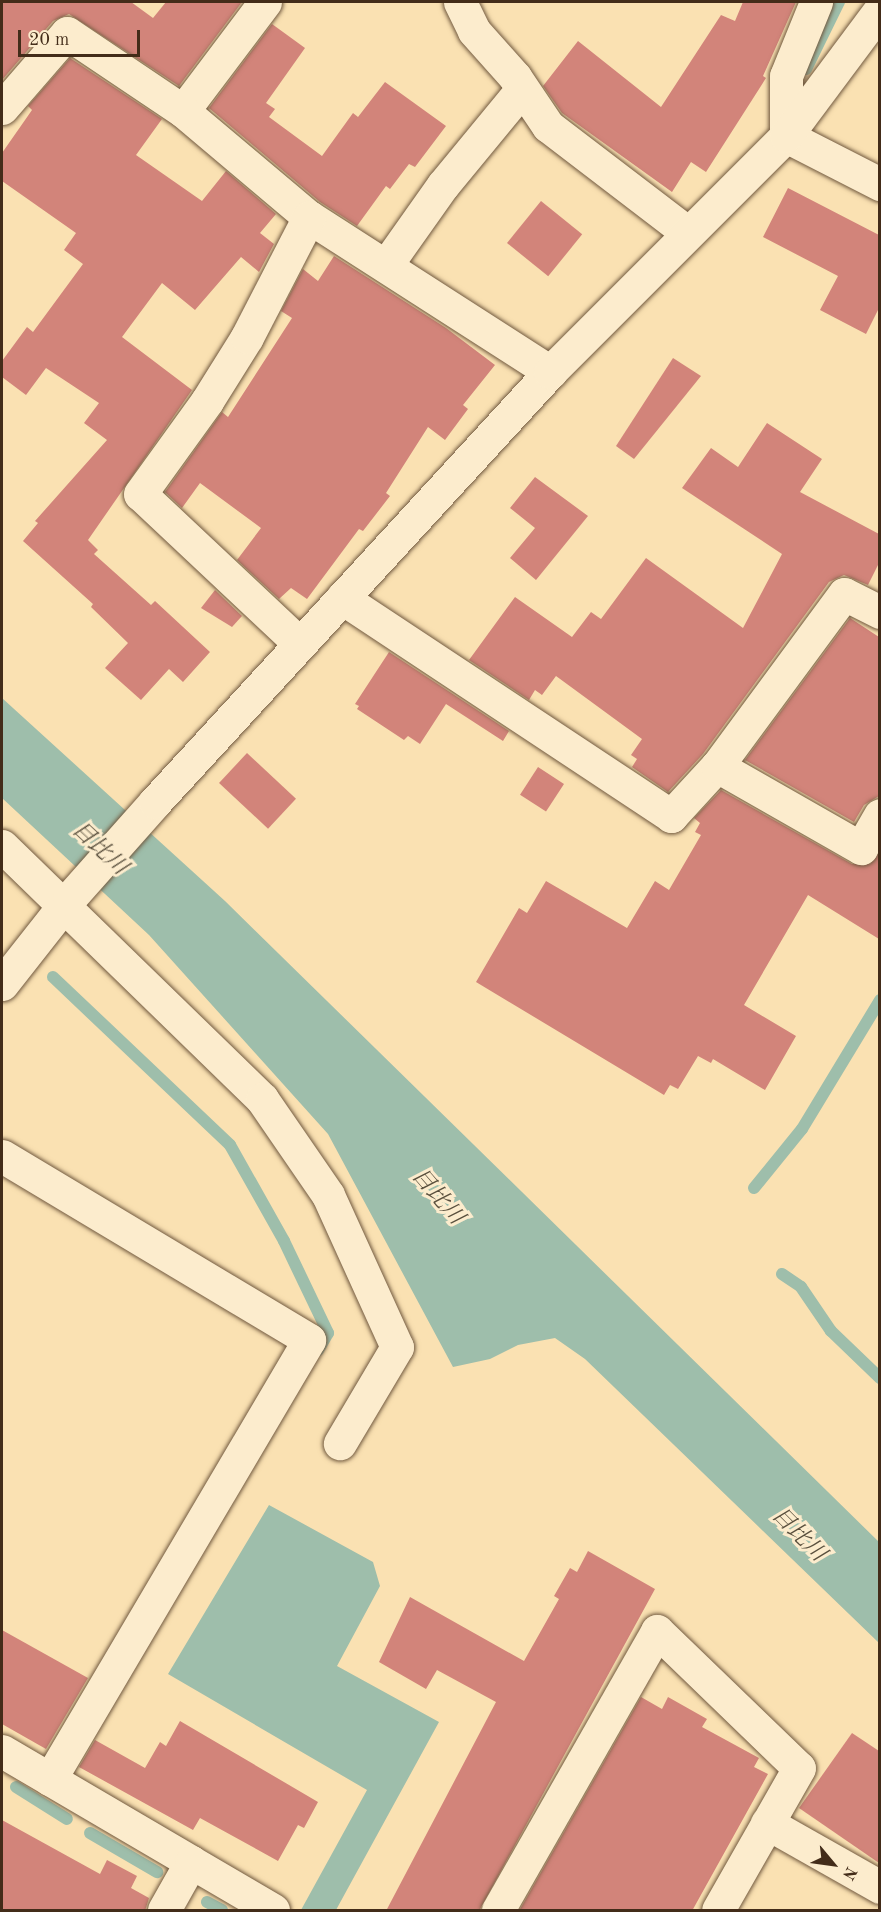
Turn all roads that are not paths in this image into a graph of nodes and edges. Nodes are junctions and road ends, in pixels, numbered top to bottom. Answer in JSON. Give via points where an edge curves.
{"nodes":[{"id":1,"x":265,"y":2,"type":"edge"},
{"id":2,"x":460,"y":2,"type":"edge"},
{"id":3,"x":816,"y":2,"type":"edge"},
{"id":4,"x":879,"y":10,"type":"edge"},
{"id":5,"x":522,"y":89,"type":"junction"},
{"id":6,"x":2,"y":108,"type":"edge"},
{"id":7,"x":183,"y":111,"type":"junction"},
{"id":8,"x":786,"y":136,"type":"junction"},
{"id":9,"x":879,"y":184,"type":"edge"},
{"id":10,"x":309,"y":217,"type":"junction"},
{"id":11,"x":688,"y":233,"type":"junction"},
{"id":12,"x":387,"y":264,"type":"junction"},
{"id":13,"x":550,"y":372,"type":"junction"},
{"id":14,"x":342,"y":598,"type":"junction"},
{"id":15,"x":879,"y":612,"type":"edge"},
{"id":16,"x":300,"y":644,"type":"junction"},
{"id":17,"x":717,"y":766,"type":"junction"},
{"id":18,"x":879,"y":815,"type":"edge"},
{"id":19,"x":2,"y":846,"type":"edge"},
{"id":20,"x":66,"y":903,"type":"junction"},
{"id":21,"x":2,"y":984,"type":"edge"},
{"id":22,"x":2,"y":1156,"type":"edge"},
{"id":23,"x":340,"y":1443,"type":"dead end"},
{"id":24,"x":2,"y":1751,"type":"edge"},
{"id":25,"x":50,"y":1779,"type":"junction"},
{"id":26,"x":767,"y":1823,"type":"junction"},
{"id":27,"x":191,"y":1862,"type":"junction"},
{"id":28,"x":879,"y":1887,"type":"edge"},
{"id":29,"x":164,"y":1911,"type":"edge"},
{"id":30,"x":273,"y":1911,"type":"edge"},
{"id":31,"x":498,"y":1911,"type":"edge"},
{"id":32,"x":718,"y":1911,"type":"edge"}],
"edges":[{"from":1,"to":7,"type":"street"},
{"from":2,"to":5,"type":"street","via":[[474,31]]},
{"from":3,"to":8,"type":"street","via":[[786,76]]},
{"from":4,"to":8,"type":"street"},
{"from":5,"to":11,"type":"street","via":[[548,126]]},
{"from":5,"to":12,"type":"street","via":[[443,185]]},
{"from":6,"to":7,"type":"street","via":[[67,33]]},
{"from":7,"to":10,"type":"street"},
{"from":8,"to":9,"type":"street"},
{"from":8,"to":11,"type":"street"},
{"from":10,"to":12,"type":"street"},
{"from":10,"to":16,"type":"street","via":[[247,337],[140,494]]},
{"from":11,"to":13,"type":"street"},
{"from":12,"to":13,"type":"street"},
{"from":13,"to":14,"type":"street"},
{"from":14,"to":16,"type":"street"},
{"from":14,"to":17,"type":"street","via":[[671,816]]},
{"from":15,"to":17,"type":"street","via":[[844,594]]},
{"from":16,"to":20,"type":"street"},
{"from":17,"to":18,"type":"street","via":[[861,848]]},
{"from":19,"to":20,"type":"street"},
{"from":20,"to":21,"type":"street"},
{"from":20,"to":23,"type":"street","via":[[262,1100],[328,1195],[397,1347]]},
{"from":22,"to":25,"type":"street","via":[[309,1340]]},
{"from":24,"to":25,"type":"street"},
{"from":25,"to":27,"type":"street"},
{"from":26,"to":28,"type":"street"},
{"from":26,"to":31,"type":"street","via":[[799,1768],[657,1631]]},
{"from":26,"to":32,"type":"street"},
{"from":27,"to":29,"type":"street"},
{"from":27,"to":30,"type":"street"}]}
